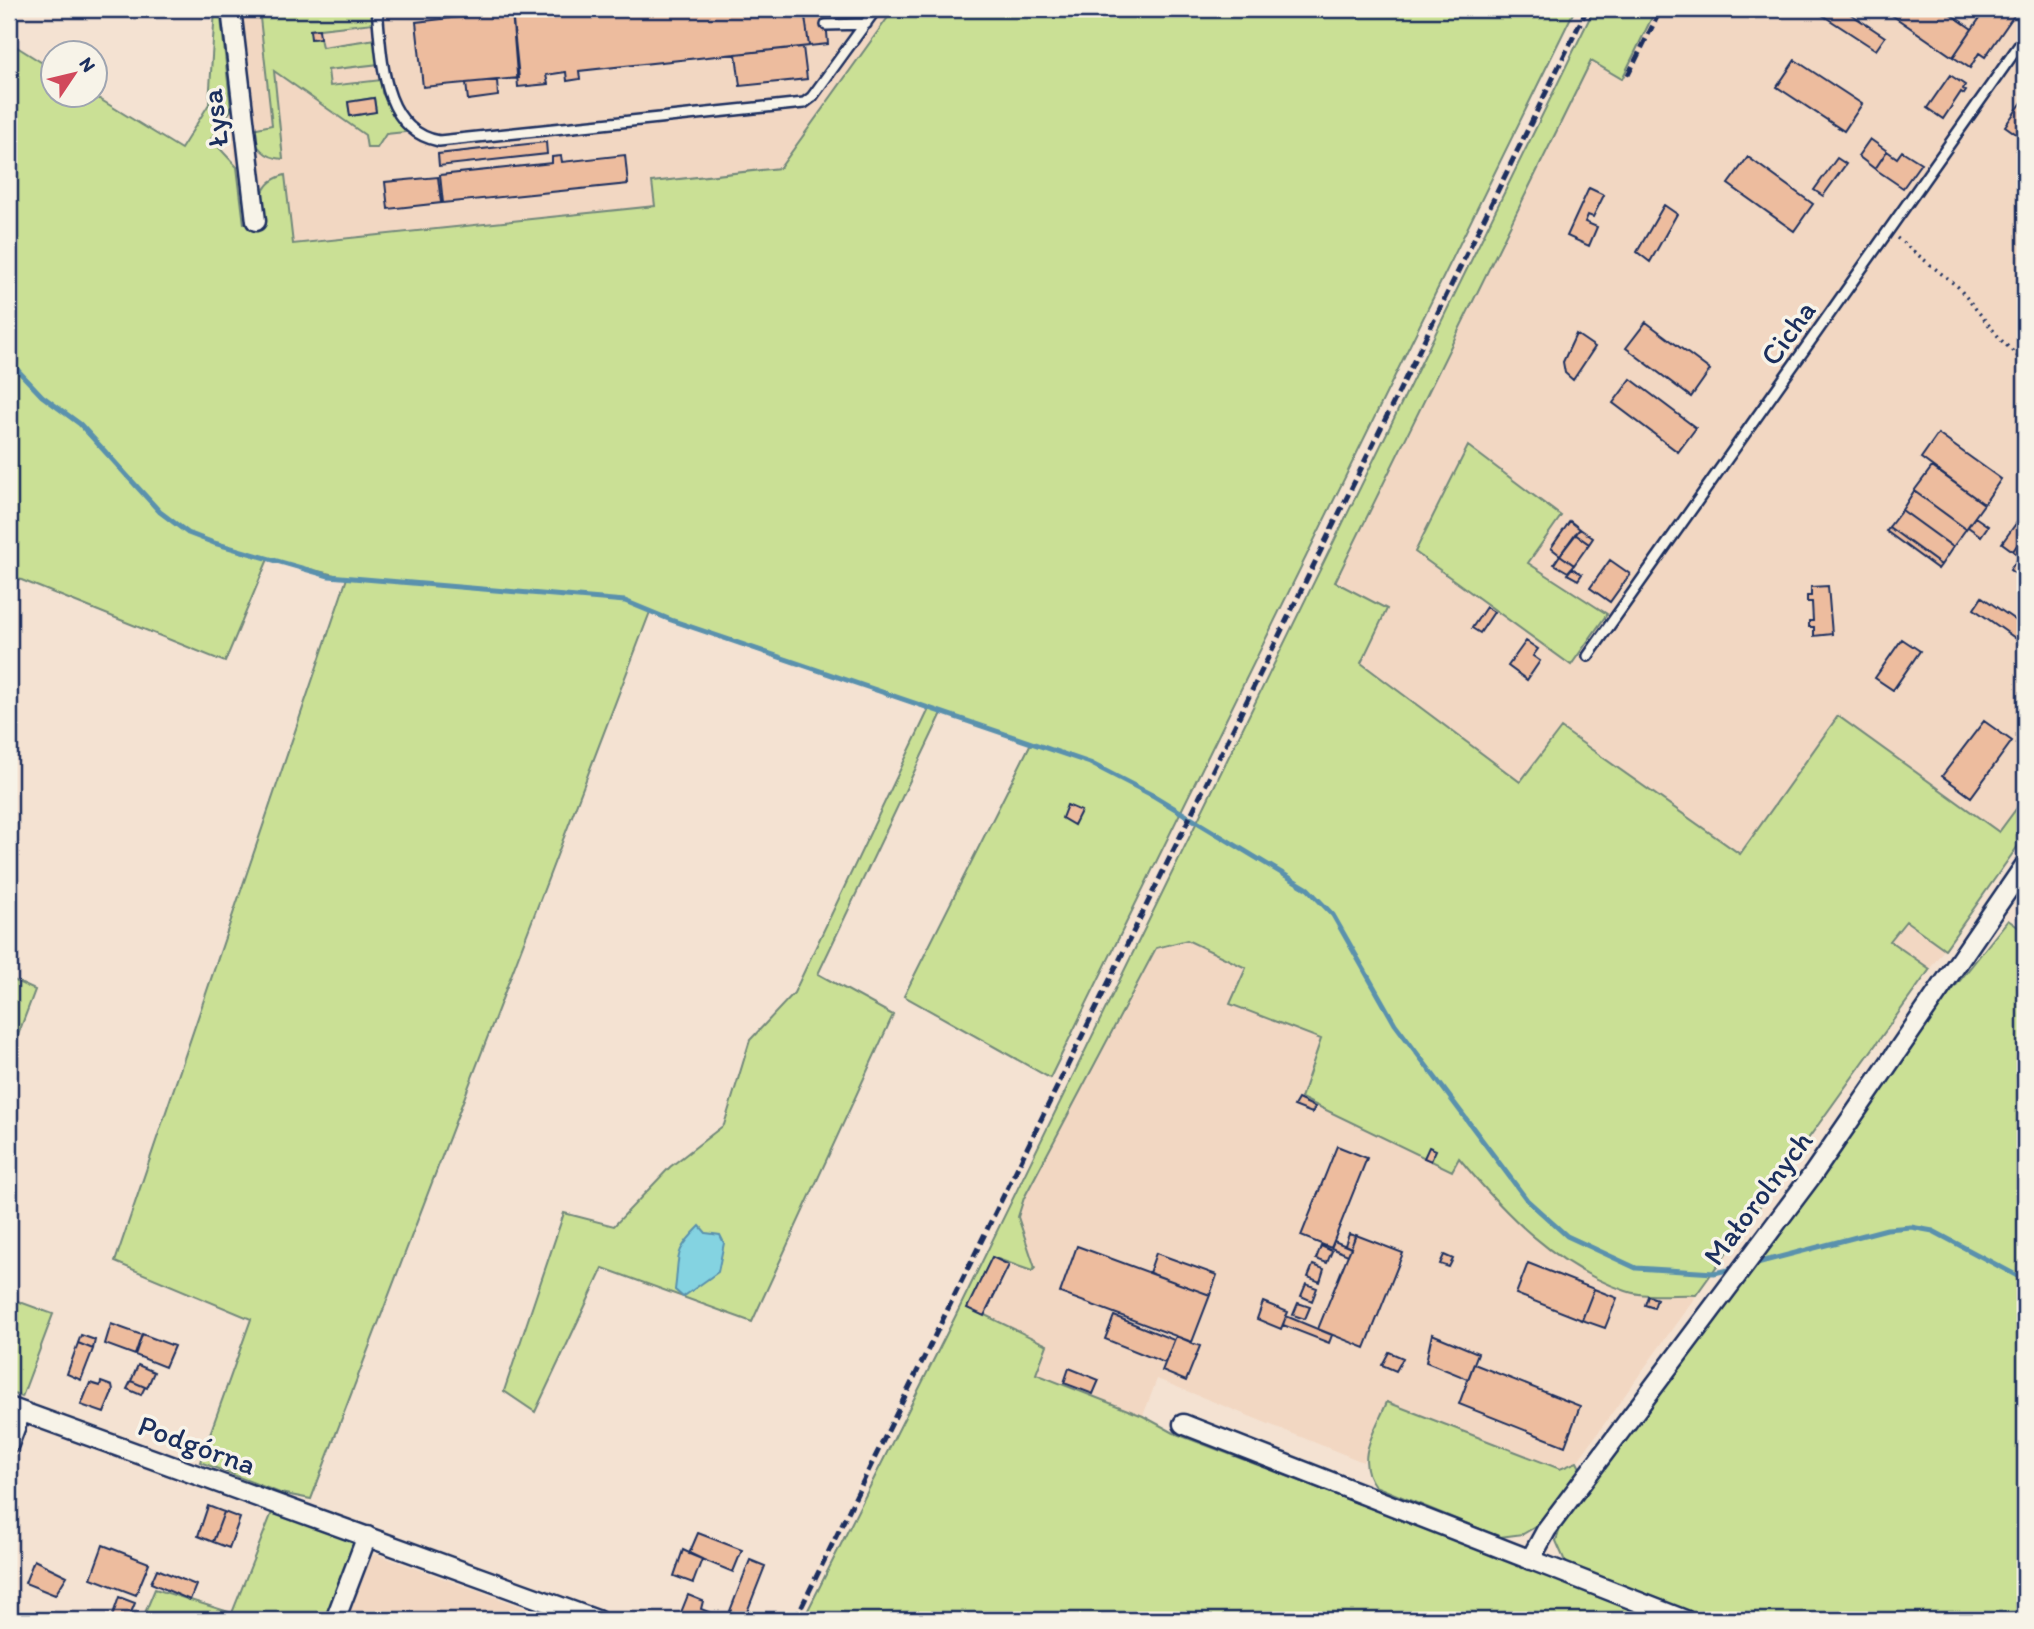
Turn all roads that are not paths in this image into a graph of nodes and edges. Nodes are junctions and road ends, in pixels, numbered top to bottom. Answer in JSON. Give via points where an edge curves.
{"nodes":[{"id":1,"x":231,"y":9,"type":"edge"},
{"id":2,"x":377,"y":9,"type":"edge"},
{"id":3,"x":876,"y":9,"type":"edge"},
{"id":4,"x":866,"y":24,"type":"junction"},
{"id":5,"x":826,"y":25,"type":"dead end"},
{"id":6,"x":2025,"y":37,"type":"edge"},
{"id":7,"x":256,"y":221,"type":"dead end"},
{"id":8,"x":1588,"y":656,"type":"dead end"},
{"id":9,"x":2025,"y":865,"type":"edge"},
{"id":10,"x":15,"y":1409,"type":"edge"},
{"id":11,"x":1183,"y":1424,"type":"dead end"},
{"id":12,"x":9,"y":1444,"type":"edge"},
{"id":13,"x":367,"y":1536,"type":"junction"},
{"id":14,"x":1530,"y":1560,"type":"junction"},
{"id":15,"x":335,"y":1620,"type":"edge"},
{"id":16,"x":597,"y":1620,"type":"edge"},
{"id":17,"x":1685,"y":1620,"type":"edge"}],
"edges":[{"from":1,"to":7,"type":"street","name":"Łysa"},
{"from":2,"to":4,"type":"lane","via":[[389,94],[411,127],[437,141],[804,103]]},
{"from":3,"to":4,"type":"lane"},
{"from":4,"to":5,"type":"lane"},
{"from":6,"to":8,"type":"lane","name":"Cicha"},
{"from":9,"to":14,"type":"street","name":"Małorolnych","via":[[1813,1174],[1547,1530]]},
{"from":10,"to":12,"type":"street"},
{"from":10,"to":13,"type":"street","name":"Podgórna"},
{"from":11,"to":14,"type":"street"},
{"from":13,"to":15,"type":"street"},
{"from":13,"to":16,"type":"street","name":"Podgórna"},
{"from":14,"to":17,"type":"street"}]}
